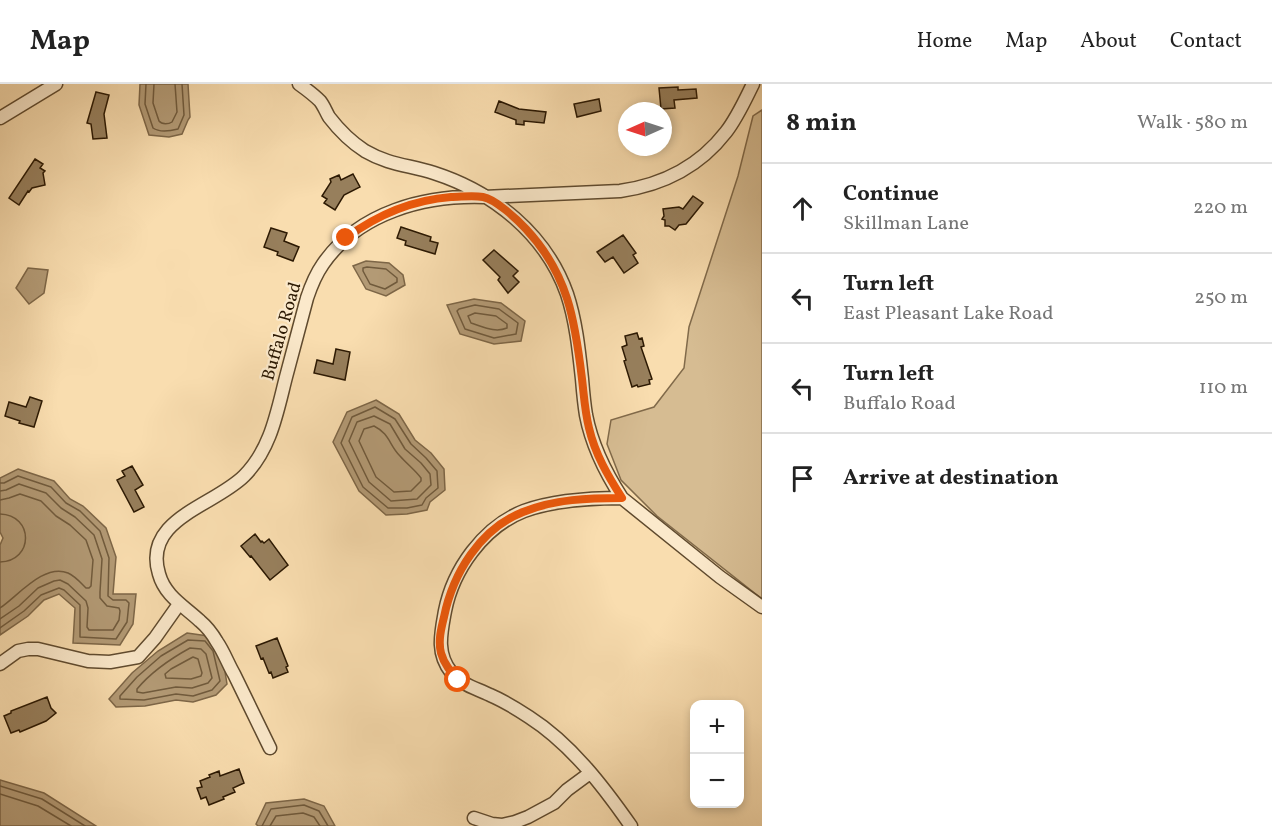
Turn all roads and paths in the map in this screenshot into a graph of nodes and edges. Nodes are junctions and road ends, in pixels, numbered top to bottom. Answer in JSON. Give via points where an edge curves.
{"nodes":[{"id":1,"x":56,"y":84,"type":"edge"},
{"id":2,"x":299,"y":84,"type":"edge"},
{"id":3,"x":753,"y":84,"type":"edge"},
{"id":4,"x":0,"y":118,"type":"edge"},
{"id":5,"x":484,"y":197,"type":"junction"},
{"id":6,"x":622,"y":498,"type":"junction"},
{"id":7,"x":179,"y":604,"type":"junction"},
{"id":8,"x":762,"y":607,"type":"edge"},
{"id":9,"x":0,"y":663,"type":"edge"},
{"id":10,"x":270,"y":748,"type":"dead end"},
{"id":11,"x":590,"y":773,"type":"junction"},
{"id":12,"x":474,"y":818,"type":"dead end"},
{"id":13,"x":631,"y":826,"type":"edge"}],
"edges":[{"from":1,"to":4,"type":"street"},
{"from":2,"to":5,"type":"street","via":[[363,150],[393,164],[449,179]]},
{"from":3,"to":5,"type":"street","name":"Buffalo Road","via":[[715,146],[694,163],[655,184],[620,191]]},
{"from":5,"to":6,"type":"street","via":[[520,223],[558,273],[572,311],[590,431],[604,468]]},
{"from":5,"to":7,"type":"street","name":"Buffalo Road","via":[[443,198],[405,207],[359,229],[334,250],[307,298],[274,423],[262,452],[232,486],[178,519],[159,543],[158,572],[168,593]]},
{"from":6,"to":8,"type":"street"},
{"from":6,"to":11,"type":"street","via":[[543,506],[506,521],[481,542],[460,569],[447,600],[440,632],[441,652],[458,680],[532,718]]},
{"from":7,"to":9,"type":"street","via":[[138,657],[88,661],[28,649]]},
{"from":7,"to":10,"type":"street","name":"Buffalo Road","via":[[202,622],[218,642]]},
{"from":11,"to":12,"type":"street","via":[[554,803],[528,818],[502,825]]},
{"from":11,"to":13,"type":"street"}]}
